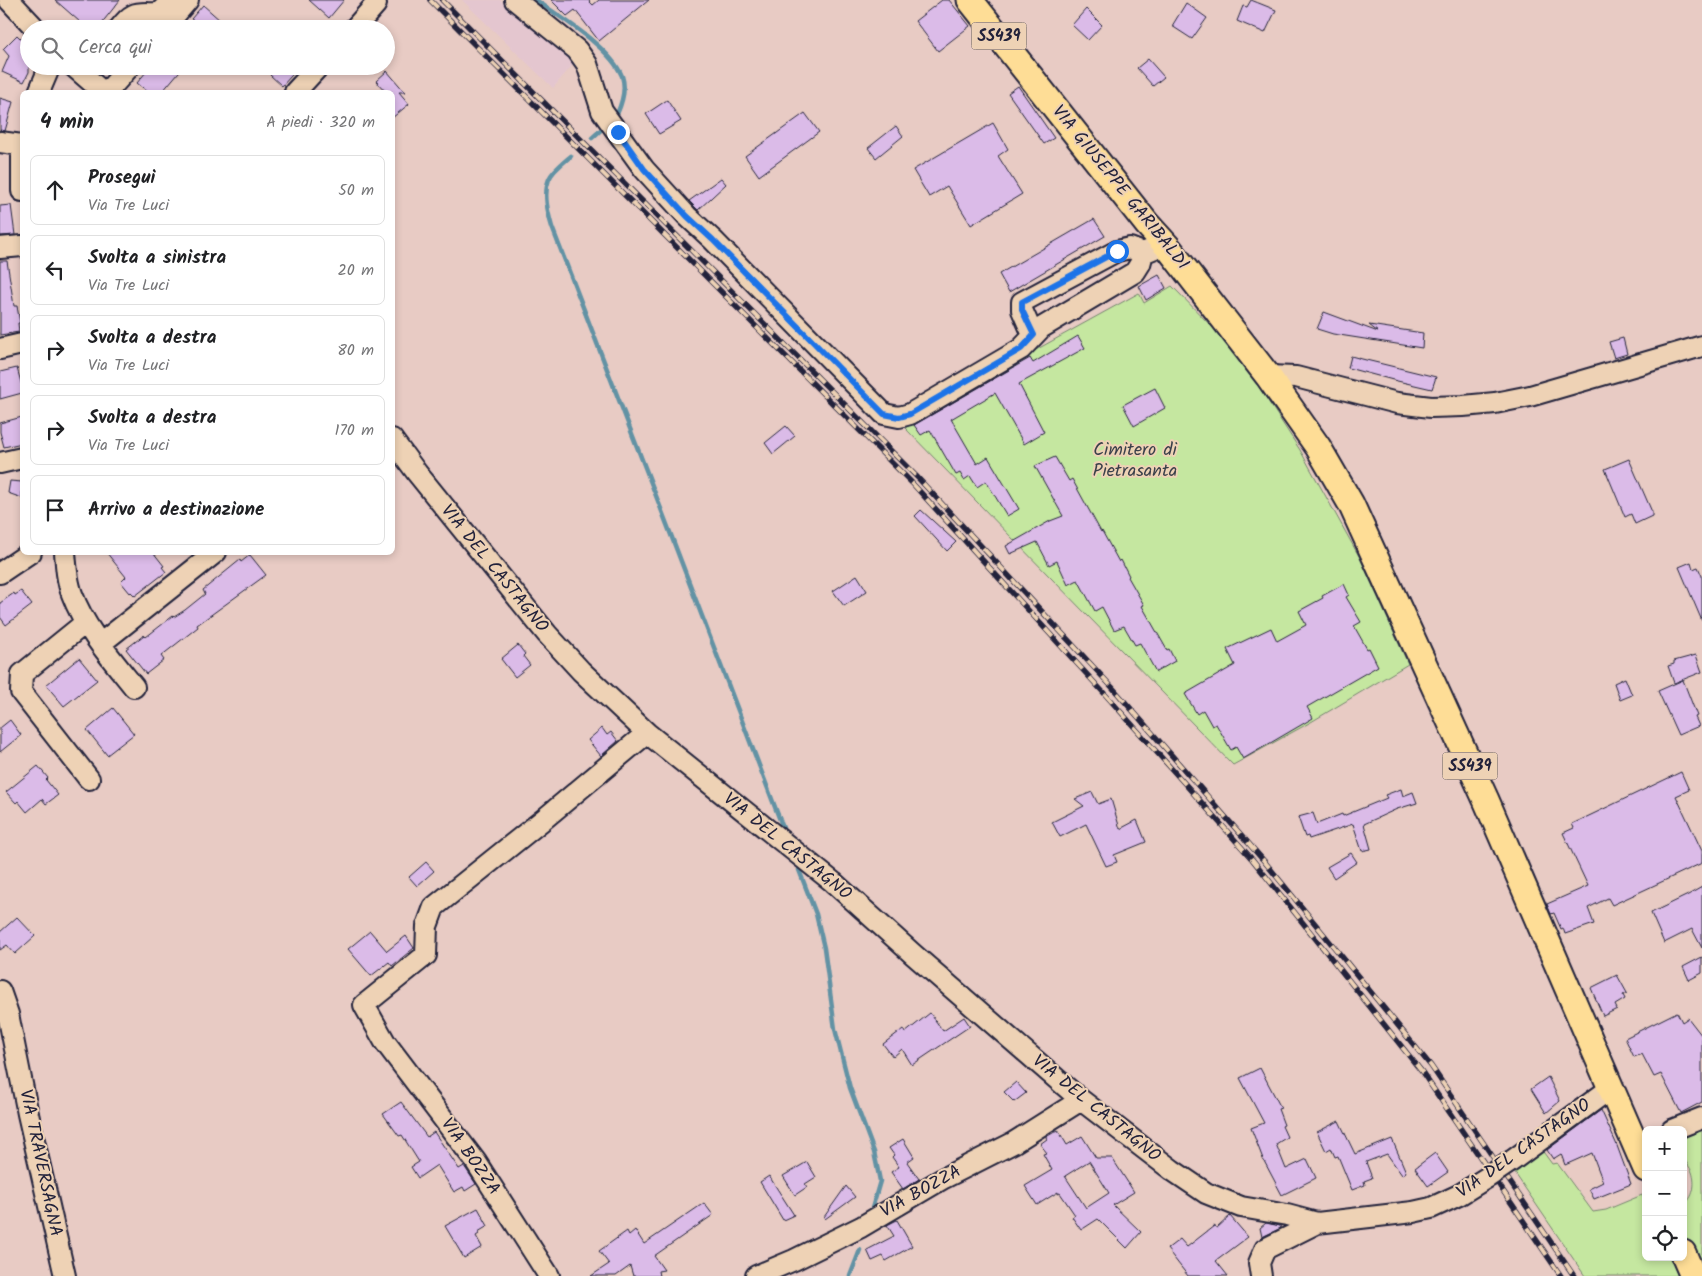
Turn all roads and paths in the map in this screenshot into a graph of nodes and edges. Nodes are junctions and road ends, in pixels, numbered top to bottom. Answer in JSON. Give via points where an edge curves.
{"nodes":[{"id":1,"x":172,"y":0,"type":"edge"},
{"id":2,"x":188,"y":0,"type":"edge"},
{"id":3,"x":515,"y":0,"type":"edge"},
{"id":4,"x":970,"y":0,"type":"edge"},
{"id":5,"x":15,"y":2,"type":"edge"},
{"id":6,"x":376,"y":4,"type":"dead end"},
{"id":7,"x":29,"y":20,"type":"edge"},
{"id":8,"x":126,"y":20,"type":"edge"},
{"id":9,"x":171,"y":20,"type":"edge"},
{"id":10,"x":362,"y":20,"type":"edge"},
{"id":11,"x":46,"y":75,"type":"edge"},
{"id":12,"x":88,"y":75,"type":"edge"},
{"id":13,"x":122,"y":75,"type":"edge"},
{"id":14,"x":311,"y":75,"type":"edge"},
{"id":15,"x":40,"y":90,"type":"edge"},
{"id":16,"x":101,"y":90,"type":"edge"},
{"id":17,"x":109,"y":90,"type":"edge"},
{"id":18,"x":297,"y":90,"type":"edge"},
{"id":19,"x":0,"y":142,"type":"edge"},
{"id":20,"x":20,"y":147,"type":"edge"},
{"id":21,"x":20,"y":246,"type":"edge"},
{"id":22,"x":1167,"y":246,"type":"junction"},
{"id":23,"x":0,"y":248,"type":"edge"},
{"id":24,"x":1142,"y":253,"type":"junction"},
{"id":25,"x":1034,"y":335,"type":"junction"},
{"id":26,"x":20,"y":344,"type":"edge"},
{"id":27,"x":0,"y":349,"type":"edge"},
{"id":28,"x":1701,"y":349,"type":"edge"},
{"id":29,"x":1268,"y":376,"type":"junction"},
{"id":30,"x":395,"y":443,"type":"edge"},
{"id":31,"x":20,"y":458,"type":"edge"},
{"id":32,"x":0,"y":463,"type":"edge"},
{"id":33,"x":27,"y":555,"type":"edge"},
{"id":34,"x":65,"y":555,"type":"edge"},
{"id":35,"x":212,"y":555,"type":"edge"},
{"id":36,"x":0,"y":573,"type":"edge"},
{"id":37,"x":85,"y":623,"type":"junction"},
{"id":38,"x":100,"y":644,"type":"junction"},
{"id":39,"x":134,"y":687,"type":"dead end"},
{"id":40,"x":646,"y":733,"type":"junction"},
{"id":41,"x":89,"y":779,"type":"dead end"},
{"id":42,"x":0,"y":992,"type":"edge"},
{"id":43,"x":1611,"y":1088,"type":"junction"},
{"id":44,"x":1081,"y":1100,"type":"junction"},
{"id":45,"x":1702,"y":1118,"type":"edge"},
{"id":46,"x":1682,"y":1126,"type":"edge"},
{"id":47,"x":1640,"y":1142,"type":"edge"},
{"id":48,"x":1317,"y":1223,"type":"junction"},
{"id":49,"x":1686,"y":1261,"type":"edge"},
{"id":50,"x":64,"y":1276,"type":"edge"},
{"id":51,"x":549,"y":1276,"type":"edge"},
{"id":52,"x":756,"y":1276,"type":"edge"},
{"id":53,"x":1261,"y":1276,"type":"edge"},
{"id":54,"x":1693,"y":1276,"type":"edge"}],
"edges":[{"from":1,"to":8,"type":"street","via":[[159,13],[137,13]]},
{"from":2,"to":9,"type":"street"},
{"from":3,"to":25,"type":"street","via":[[577,50],[587,64],[602,111],[644,169],[884,414],[899,417],[910,414],[1021,349]]},
{"from":4,"to":22,"type":"main road","name":"VIA GIUSEPPE GARIBALDI","number":"SS439"},
{"from":5,"to":7,"type":"street"},
{"from":6,"to":10,"type":"street"},
{"from":11,"to":15,"type":"street"},
{"from":12,"to":16,"type":"street"},
{"from":13,"to":17,"type":"street"},
{"from":14,"to":18,"type":"street"},
{"from":19,"to":20,"type":"street"},
{"from":21,"to":23,"type":"street"},
{"from":22,"to":24,"type":"street"},
{"from":22,"to":29,"type":"main road","name":"VIA GIUSEPPE GARIBALDI","number":"SS439"},
{"from":24,"to":25,"type":"street","via":[[1135,272]]},
{"from":24,"to":25,"type":"street","via":[[1130,248],[1117,251],[1022,302],[1022,310]]},
{"from":26,"to":27,"type":"street"},
{"from":28,"to":29,"type":"street","via":[[1530,396],[1463,406],[1397,403],[1296,378]]},
{"from":29,"to":43,"type":"main road","number":"SS439","via":[[1318,447],[1351,504],[1486,800]]},
{"from":30,"to":40,"type":"street","name":"VIA DEL CASTAGNO","via":[[547,634]]},
{"from":31,"to":32,"type":"street"},
{"from":33,"to":36,"type":"street"},
{"from":34,"to":37,"type":"street","via":[[72,594]]},
{"from":35,"to":38,"type":"street"},
{"from":37,"to":38,"type":"street"},
{"from":37,"to":41,"type":"street","via":[[22,674],[22,692]]},
{"from":38,"to":39,"type":"street"},
{"from":40,"to":44,"type":"street","name":"VIA DEL CASTAGNO","via":[[833,882]]},
{"from":40,"to":51,"type":"street","name":"VIA BOZZA","via":[[544,820],[434,907],[427,926],[426,955],[364,1005],[384,1042],[476,1162]]},
{"from":42,"to":50,"type":"street","name":"VIA TRAVERSAGNA","via":[[8,1014]]},
{"from":43,"to":47,"type":"main road","number":"SS439"},
{"from":43,"to":48,"type":"street","name":"VIA DEL CASTAGNO","bridge":true,"via":[[1488,1177],[1431,1208],[1405,1214]]},
{"from":44,"to":48,"type":"street","name":"VIA DEL CASTAGNO","via":[[1206,1193],[1241,1207]]},
{"from":44,"to":52,"type":"street","name":"VIA BOZZA","via":[[1013,1143],[944,1178],[861,1227]]},
{"from":45,"to":46,"type":"street"},
{"from":48,"to":53,"type":"street","via":[[1265,1249],[1259,1262]]},
{"from":49,"to":54,"type":"main road"}]}
